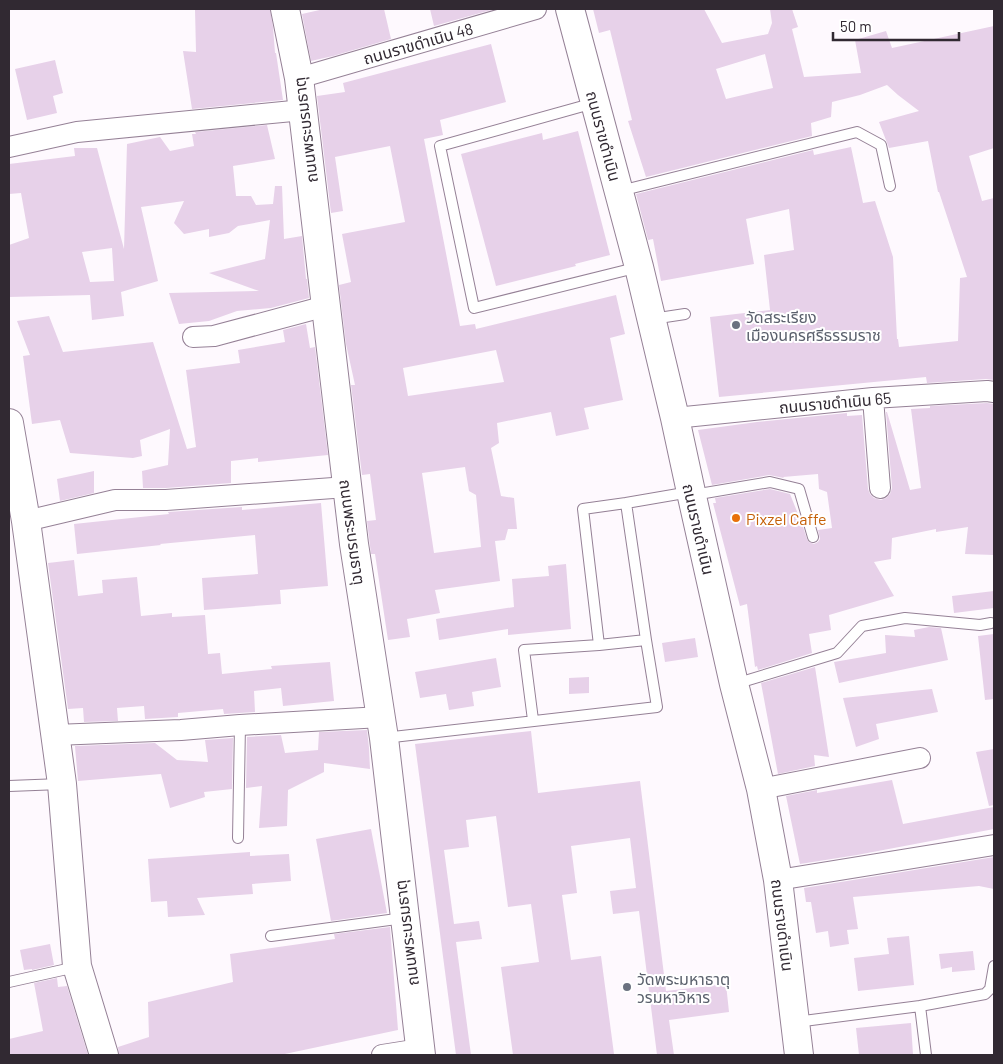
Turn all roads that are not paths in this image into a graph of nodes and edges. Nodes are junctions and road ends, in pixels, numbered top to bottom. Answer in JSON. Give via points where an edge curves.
{"nodes":[{"id":1,"x":285,"y":9,"type":"edge"},
{"id":2,"x":536,"y":9,"type":"edge"},
{"id":3,"x":570,"y":9,"type":"edge"},
{"id":4,"x":299,"y":78,"type":"junction"},
{"id":5,"x":595,"y":103,"type":"junction"},
{"id":6,"x":303,"y":110,"type":"junction"},
{"id":7,"x":9,"y":147,"type":"edge"},
{"id":8,"x":890,"y":186,"type":"dead end"},
{"id":9,"x":619,"y":191,"type":"junction"},
{"id":10,"x":639,"y":267,"type":"junction"},
{"id":11,"x":326,"y":306,"type":"junction"},
{"id":12,"x":685,"y":314,"type":"dead end"},
{"id":13,"x":652,"y":319,"type":"junction"},
{"id":14,"x":193,"y":337,"type":"dead end"},
{"id":15,"x":994,"y":392,"type":"edge"},
{"id":16,"x":873,"y":398,"type":"junction"},
{"id":17,"x":675,"y":418,"type":"junction"},
{"id":18,"x":9,"y":424,"type":"edge"},
{"id":19,"x":13,"y":474,"type":"edge"},
{"id":20,"x":347,"y":487,"type":"junction"},
{"id":21,"x":880,"y":488,"type":"dead end"},
{"id":22,"x":691,"y":493,"type":"junction"},
{"id":23,"x":626,"y":503,"type":"junction"},
{"id":24,"x":26,"y":521,"type":"junction"},
{"id":25,"x":813,"y":537,"type":"dead end"},
{"id":26,"x":991,"y":623,"type":"dead end"},
{"id":27,"x":646,"y":640,"type":"junction"},
{"id":28,"x":599,"y":645,"type":"junction"},
{"id":29,"x":734,"y":684,"type":"junction"},
{"id":30,"x":532,"y":720,"type":"junction"},
{"id":31,"x":240,"y":725,"type":"junction"},
{"id":32,"x":383,"y":727,"type":"junction"},
{"id":33,"x":56,"y":735,"type":"junction"},
{"id":34,"x":920,"y":758,"type":"dead end"},
{"id":35,"x":62,"y":784,"type":"junction"},
{"id":36,"x":9,"y":786,"type":"edge"},
{"id":37,"x":761,"y":789,"type":"junction"},
{"id":38,"x":238,"y":838,"type":"dead end"},
{"id":39,"x":994,"y":844,"type":"edge"},
{"id":40,"x":778,"y":880,"type":"junction"},
{"id":41,"x":405,"y":918,"type":"junction"},
{"id":42,"x":272,"y":936,"type":"dead end"},
{"id":43,"x":77,"y":966,"type":"junction"},
{"id":44,"x":994,"y":966,"type":"edge"},
{"id":45,"x":9,"y":982,"type":"edge"},
{"id":46,"x":920,"y":1006,"type":"junction"},
{"id":47,"x":795,"y":1022,"type":"junction"},
{"id":48,"x":420,"y":1052,"type":"edge"},
{"id":49,"x":104,"y":1055,"type":"edge"},
{"id":50,"x":382,"y":1055,"type":"edge"},
{"id":51,"x":799,"y":1055,"type":"edge"},
{"id":52,"x":926,"y":1055,"type":"edge"}],
"edges":[{"from":1,"to":4,"type":"street","name":"ถนนพระบรมธาตุ"},
{"from":2,"to":4,"type":"street","name":"ถนนราขดำเนิน 48"},
{"from":3,"to":5,"type":"street","name":"ถนนราขดำเนิน"},
{"from":4,"to":6,"type":"street","name":"ถนนพระบรมธาตุ"},
{"from":5,"to":9,"type":"street","name":"ถนนราขดำเนิน"},
{"from":5,"to":10,"type":"lane","via":[[440,146],[474,308]]},
{"from":6,"to":7,"type":"street","via":[[77,132]]},
{"from":6,"to":11,"type":"street","name":"ถนนพระบรมธาตุ"},
{"from":8,"to":9,"type":"lane","via":[[881,145],[858,132]]},
{"from":9,"to":10,"type":"street","name":"ถนนราขดำเนิน"},
{"from":10,"to":13,"type":"street","name":"ถนนราขดำเนิน"},
{"from":11,"to":14,"type":"street","via":[[214,336]]},
{"from":11,"to":20,"type":"street","name":"ถนนพระบรมธาตุ"},
{"from":12,"to":13,"type":"lane"},
{"from":13,"to":17,"type":"street","name":"ถนนราขดำเนิน"},
{"from":15,"to":16,"type":"street","name":"ถนนราขดำเนิน 65"},
{"from":16,"to":17,"type":"street","name":"ถนนราขดำเนิน 65"},
{"from":16,"to":21,"type":"street"},
{"from":17,"to":22,"type":"street","name":"ถนนราขดำเนิน"},
{"from":18,"to":19,"type":"street"},
{"from":19,"to":24,"type":"street"},
{"from":20,"to":24,"type":"street","via":[[166,500],[115,500]]},
{"from":20,"to":32,"type":"street","name":"ถนนพระบรมธาตุ"},
{"from":22,"to":23,"type":"lane"},
{"from":22,"to":25,"type":"lane","via":[[770,482],[799,489]]},
{"from":22,"to":29,"type":"street","name":"ถนนราขดำเนิน"},
{"from":23,"to":27,"type":"lane"},
{"from":23,"to":28,"type":"lane","via":[[582,509]]},
{"from":24,"to":33,"type":"street"},
{"from":26,"to":29,"type":"lane","via":[[980,625],[905,618],[862,626],[837,653]]},
{"from":27,"to":28,"type":"lane"},
{"from":27,"to":30,"type":"lane","via":[[657,707]]},
{"from":28,"to":30,"type":"lane","via":[[524,650]]},
{"from":29,"to":37,"type":"street","name":"ถนนราขดำเนิน"},
{"from":30,"to":32,"type":"lane"},
{"from":31,"to":32,"type":"street"},
{"from":31,"to":33,"type":"street"},
{"from":31,"to":38,"type":"lane"},
{"from":32,"to":41,"type":"street","name":"ถนนพระบรมธาตุ"},
{"from":33,"to":35,"type":"street"},
{"from":34,"to":37,"type":"street"},
{"from":35,"to":36,"type":"lane"},
{"from":35,"to":43,"type":"street"},
{"from":37,"to":40,"type":"street","name":"ถนนราขดำเนิน"},
{"from":39,"to":40,"type":"street"},
{"from":40,"to":47,"type":"street","name":"ถนนราขดำเนิน"},
{"from":41,"to":42,"type":"lane"},
{"from":41,"to":48,"type":"street","name":"ถนนพระบรมธาตุ"},
{"from":43,"to":45,"type":"lane"},
{"from":43,"to":49,"type":"street"},
{"from":44,"to":46,"type":"lane","via":[[990,989],[985,994]]},
{"from":46,"to":47,"type":"lane"},
{"from":46,"to":52,"type":"lane"},
{"from":47,"to":51,"type":"street","name":"ถนนราขดำเนิน"},
{"from":48,"to":50,"type":"street"}]}
